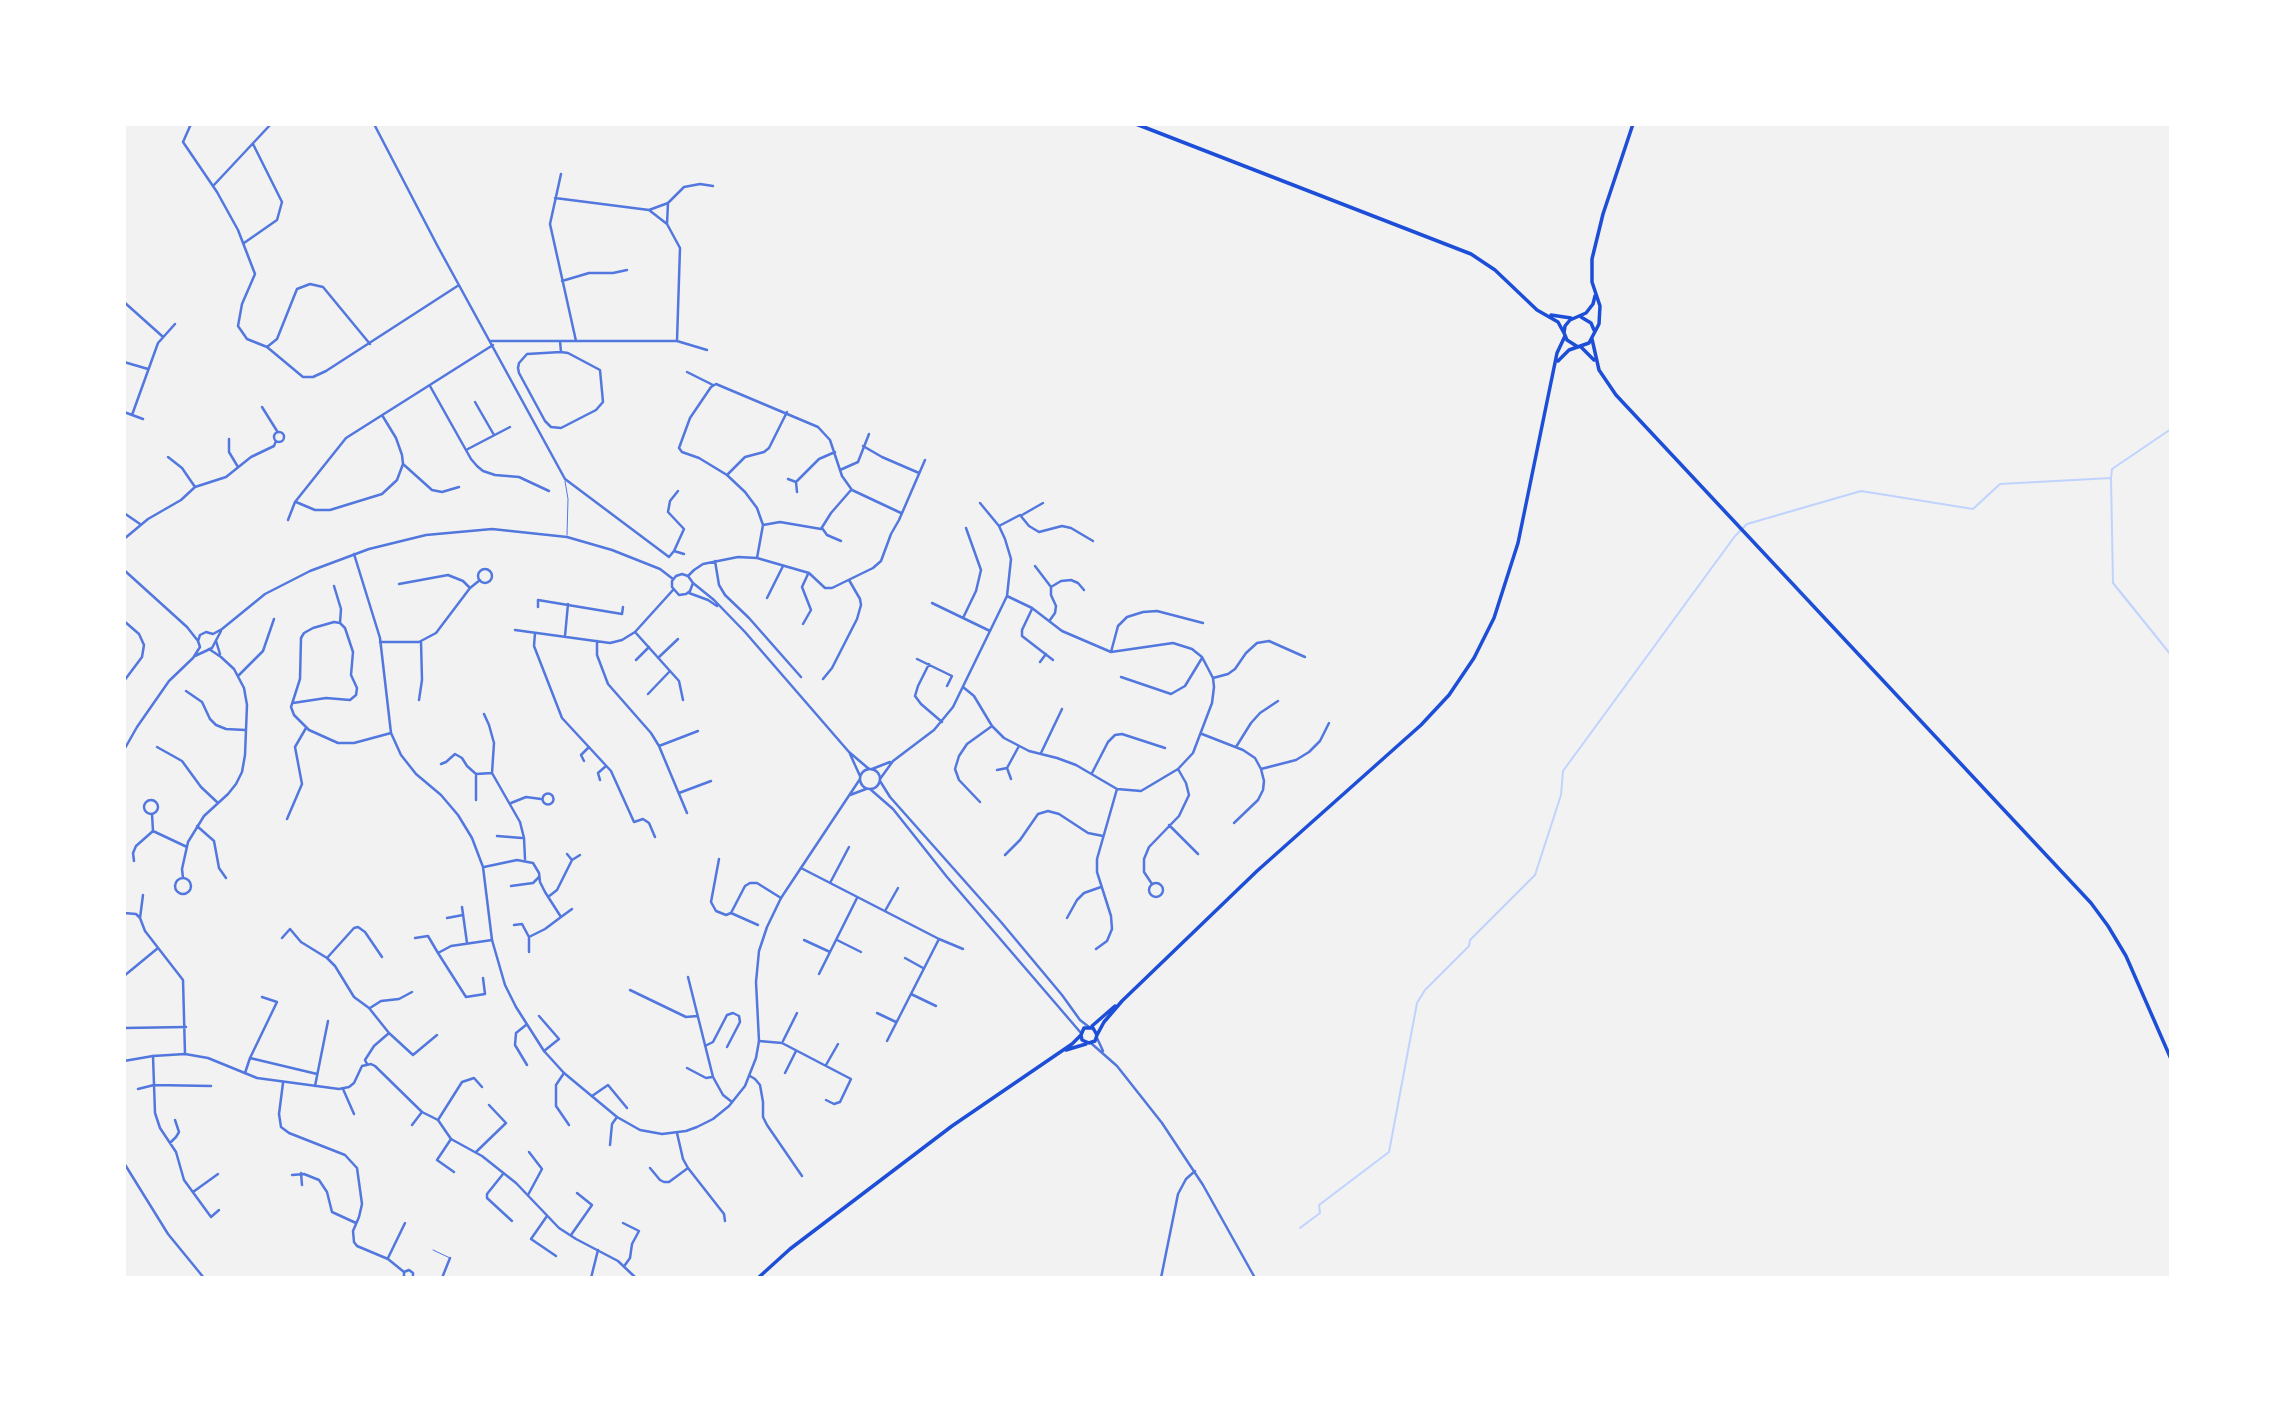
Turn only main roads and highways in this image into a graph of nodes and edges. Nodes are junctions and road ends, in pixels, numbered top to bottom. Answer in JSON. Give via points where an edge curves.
{"nodes":[{"id":1,"x":1136,"y":124,"type":"edge"},
{"id":2,"x":1633,"y":124,"type":"edge"},
{"id":3,"x":1595,"y":294,"type":"junction"},
{"id":4,"x":1549,"y":315,"type":"junction"},
{"id":5,"x":1576,"y":317,"type":"junction"},
{"id":6,"x":1594,"y":332,"type":"junction"},
{"id":7,"x":1564,"y":334,"type":"junction"},
{"id":8,"x":1592,"y":339,"type":"junction"},
{"id":9,"x":1579,"y":347,"type":"junction"},
{"id":10,"x":1596,"y":362,"type":"junction"},
{"id":11,"x":1557,"y":363,"type":"junction"},
{"id":12,"x":1122,"y":1001,"type":"junction"},
{"id":13,"x":1090,"y":1027,"type":"junction"},
{"id":14,"x":1081,"y":1034,"type":"junction"},
{"id":15,"x":1097,"y":1036,"type":"junction"},
{"id":16,"x":1090,"y":1043,"type":"junction"},
{"id":17,"x":1064,"y":1050,"type":"junction"},
{"id":18,"x":2171,"y":1059,"type":"edge"},
{"id":19,"x":758,"y":1278,"type":"edge"}],
"edges":[{"from":1,"to":4,"type":"main road","via":[[1471,254]]},
{"from":2,"to":3,"type":"main road","via":[[1594,246]]},
{"from":3,"to":5,"type":"main road","via":[[1591,308]]},
{"from":3,"to":6,"type":"main road","via":[[1600,314]]},
{"from":4,"to":5,"type":"main road"},
{"from":4,"to":7,"type":"main road"},
{"from":5,"to":6,"type":"main road","via":[[1591,323]]},
{"from":5,"to":7,"type":"main road","via":[[1567,323]]},
{"from":6,"to":8,"type":"main road"},
{"from":7,"to":9,"type":"main road"},
{"from":7,"to":11,"type":"main road"},
{"from":8,"to":9,"type":"main road"},
{"from":8,"to":10,"type":"main road"},
{"from":9,"to":10,"type":"main road"},
{"from":9,"to":11,"type":"main road","via":[[1566,352]]},
{"from":10,"to":18,"type":"main road","via":[[1616,395],[2091,903],[2126,956]]},
{"from":11,"to":12,"type":"main road","via":[[1514,556],[1494,618],[1449,695]]},
{"from":12,"to":13,"type":"main road"},
{"from":12,"to":15,"type":"main road"},
{"from":13,"to":14,"type":"main road"},
{"from":13,"to":15,"type":"main road"},
{"from":14,"to":16,"type":"main road","via":[[1084,1042]]},
{"from":14,"to":17,"type":"main road"},
{"from":15,"to":16,"type":"main road"},
{"from":16,"to":17,"type":"main road"},
{"from":17,"to":19,"type":"main road","via":[[952,1126]]}]}
